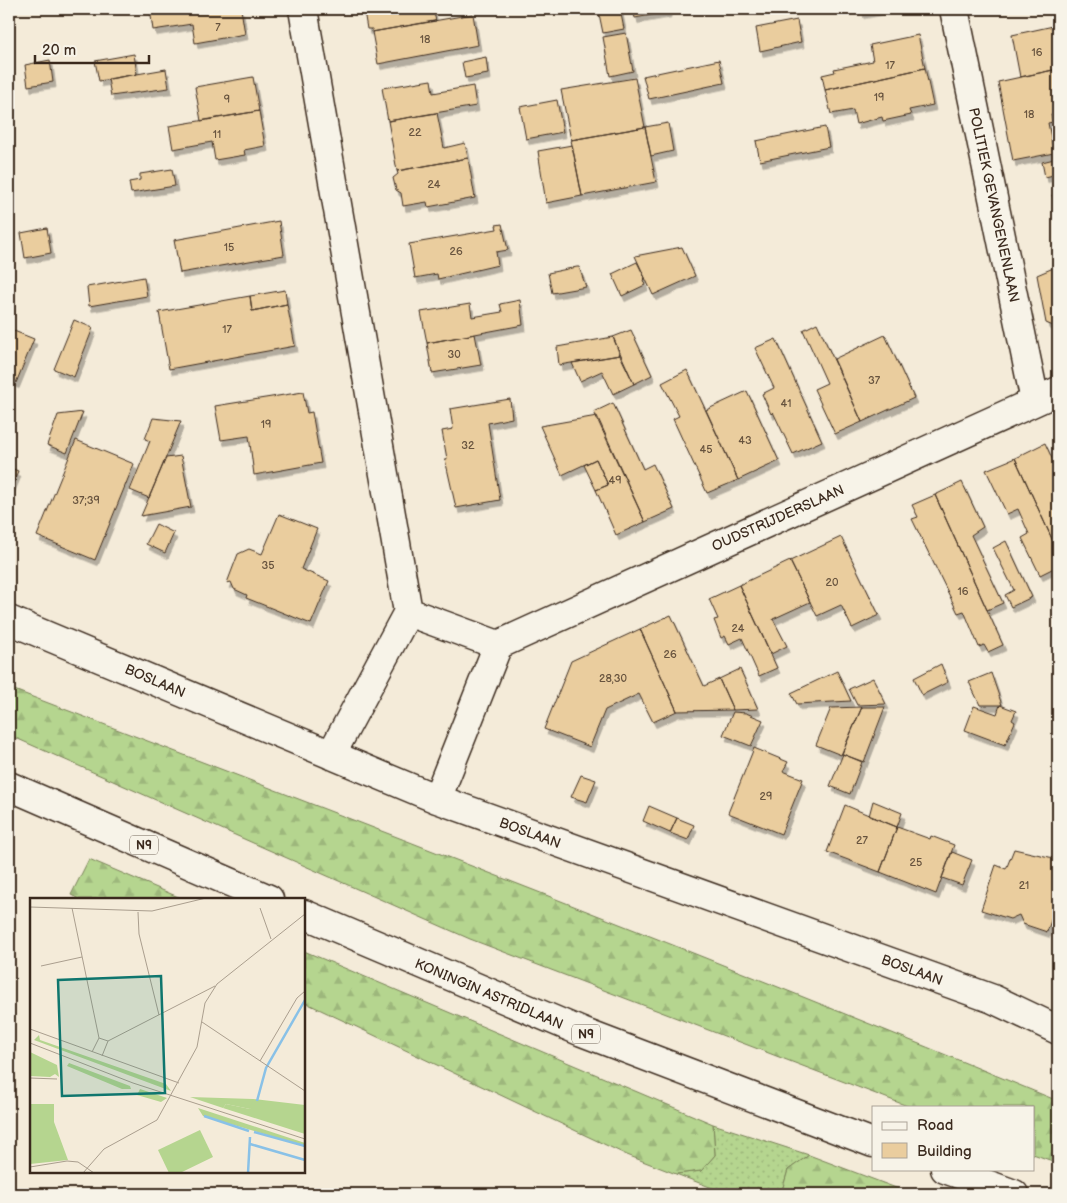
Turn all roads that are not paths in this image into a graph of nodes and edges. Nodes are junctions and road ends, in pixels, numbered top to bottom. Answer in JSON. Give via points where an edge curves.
{"nodes":[{"id":1,"x":303,"y":9,"type":"edge"},
{"id":2,"x":954,"y":9,"type":"edge"},
{"id":3,"x":1047,"y":396,"type":"edge"},
{"id":4,"x":408,"y":612,"type":"junction"},
{"id":5,"x":9,"y":620,"type":"edge"},
{"id":6,"x":498,"y":645,"type":"junction"},
{"id":7,"x":331,"y":755,"type":"junction"},
{"id":8,"x":9,"y":786,"type":"edge"},
{"id":9,"x":437,"y":799,"type":"junction"},
{"id":10,"x":267,"y":898,"type":"edge"},
{"id":11,"x":305,"y":914,"type":"edge"},
{"id":12,"x":1058,"y":1030,"type":"edge"},
{"id":13,"x":872,"y":1143,"type":"edge"},
{"id":14,"x":949,"y":1170,"type":"edge"},
{"id":15,"x":1014,"y":1194,"type":"edge"}],
"edges":[{"from":1,"to":4,"type":"street"},
{"from":2,"to":3,"type":"street","name":"POLITIEK GEVANGENENLAAN"},
{"from":3,"to":6,"type":"street","name":"OUDSTRIJDERSLAAN"},
{"from":4,"to":6,"type":"street"},
{"from":4,"to":7,"type":"street"},
{"from":5,"to":7,"type":"street","name":"BOSLAAN"},
{"from":6,"to":9,"type":"street"},
{"from":7,"to":9,"type":"street","name":"BOSLAAN"},
{"from":8,"to":10,"type":"street","number":"N9"},
{"from":9,"to":12,"type":"street","name":"BOSLAAN","via":[[992,999]]},
{"from":11,"to":13,"type":"street","name":"KONINGIN ASTRIDLAAN","number":"N9","via":[[582,1032]]},
{"from":14,"to":15,"type":"street"}]}
